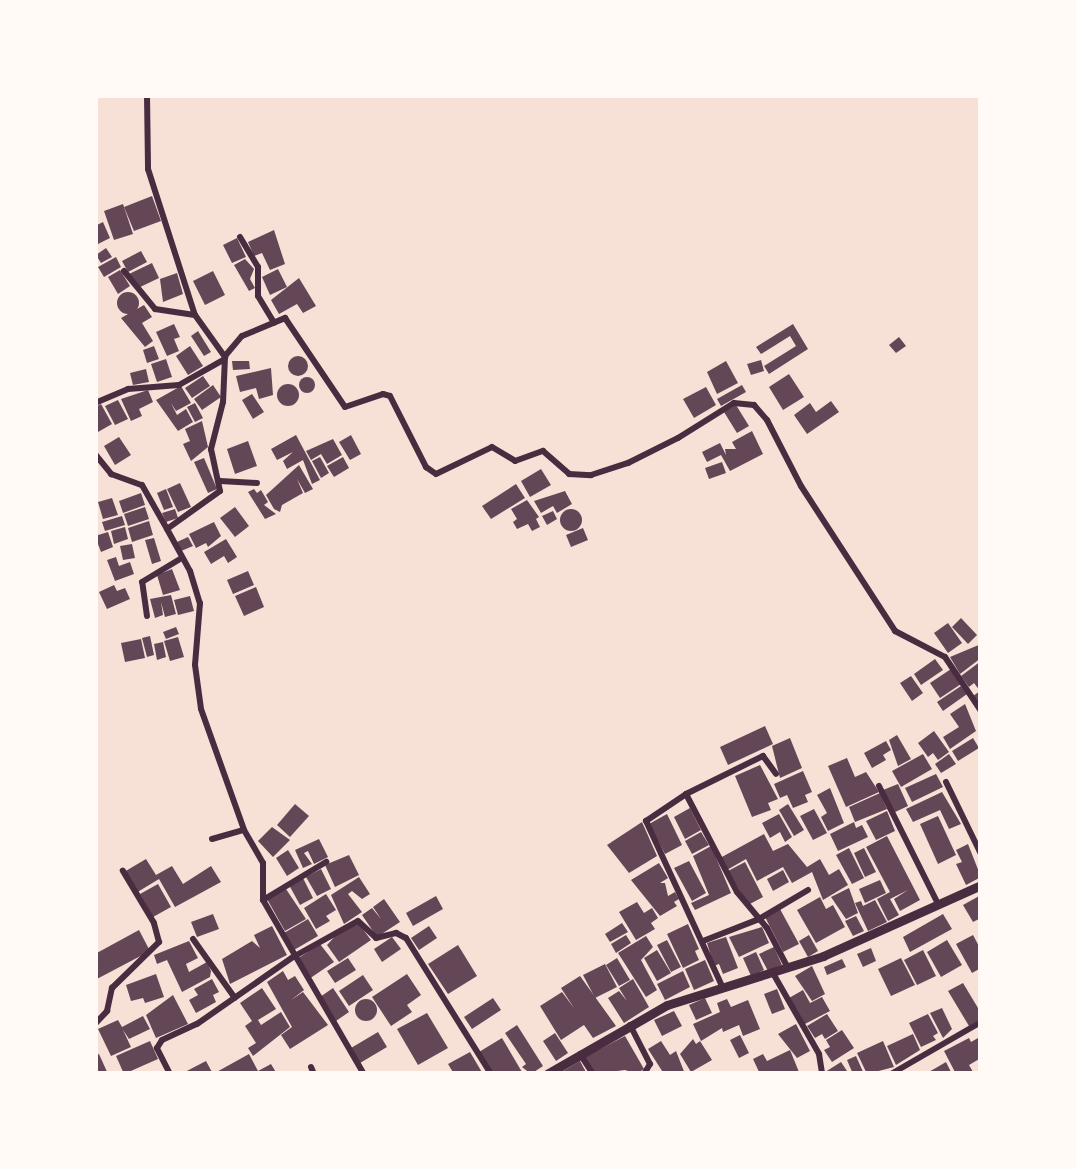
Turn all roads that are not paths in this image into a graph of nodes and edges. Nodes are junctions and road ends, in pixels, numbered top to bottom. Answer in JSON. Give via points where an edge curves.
{"nodes":[{"id":1,"x":147,"y":95,"type":"edge"},
{"id":2,"x":240,"y":236,"type":"dead end"},
{"id":3,"x":124,"y":271,"type":"dead end"},
{"id":4,"x":196,"y":315,"type":"junction"},
{"id":5,"x":274,"y":323,"type":"junction"},
{"id":6,"x":225,"y":358,"type":"junction"},
{"id":7,"x":95,"y":403,"type":"edge"},
{"id":8,"x":95,"y":454,"type":"edge"},
{"id":9,"x":220,"y":482,"type":"junction"},
{"id":10,"x":257,"y":483,"type":"dead end"},
{"id":11,"x":167,"y":530,"type":"junction"},
{"id":12,"x":180,"y":558,"type":"junction"},
{"id":13,"x":147,"y":616,"type":"dead end"},
{"id":14,"x":981,"y":711,"type":"edge"},
{"id":15,"x":776,"y":774,"type":"dead end"},
{"id":16,"x":946,"y":782,"type":"dead end"},
{"id":17,"x":879,"y":786,"type":"dead end"},
{"id":18,"x":686,"y":794,"type":"junction"},
{"id":19,"x":244,"y":830,"type":"junction"},
{"id":20,"x":212,"y":839,"type":"dead end"},
{"id":21,"x":981,"y":854,"type":"edge"},
{"id":22,"x":326,"y":862,"type":"dead end"},
{"id":23,"x":123,"y":871,"type":"dead end"},
{"id":24,"x":981,"y":885,"type":"edge"},
{"id":25,"x":808,"y":890,"type":"dead end"},
{"id":26,"x":263,"y":900,"type":"junction"},
{"id":27,"x":938,"y":904,"type":"junction"},
{"id":28,"x":758,"y":918,"type":"junction"},
{"id":29,"x":193,"y":939,"type":"dead end"},
{"id":30,"x":703,"y":941,"type":"junction"},
{"id":31,"x":293,"y":957,"type":"junction"},
{"id":32,"x":789,"y":970,"type":"junction"},
{"id":33,"x":774,"y":975,"type":"junction"},
{"id":34,"x":722,"y":986,"type":"junction"},
{"id":35,"x":235,"y":998,"type":"junction"},
{"id":36,"x":981,"y":1022,"type":"edge"},
{"id":37,"x":95,"y":1024,"type":"edge"},
{"id":38,"x":630,"y":1024,"type":"junction"},
{"id":39,"x":580,"y":1053,"type":"junction"},
{"id":40,"x":170,"y":1074,"type":"edge"},
{"id":41,"x":364,"y":1074,"type":"edge"},
{"id":42,"x":490,"y":1074,"type":"edge"},
{"id":43,"x":548,"y":1074,"type":"edge"},
{"id":44,"x":593,"y":1074,"type":"edge"},
{"id":45,"x":644,"y":1074,"type":"edge"},
{"id":46,"x":822,"y":1074,"type":"edge"},
{"id":47,"x":891,"y":1074,"type":"edge"}],
"edges":[{"from":1,"to":4,"type":"street","via":[[148,169]]},
{"from":2,"to":5,"type":"street","via":[[258,267],[258,296]]},
{"from":3,"to":4,"type":"street","via":[[155,309]]},
{"from":4,"to":6,"type":"street"},
{"from":5,"to":6,"type":"street","via":[[234,341]]},
{"from":5,"to":14,"type":"street","via":[[285,318],[345,407],[390,396],[432,473],[492,446],[515,462],[543,452],[570,474],[591,475],[628,463],[745,402],[767,420],[801,486],[895,631],[944,657]]},
{"from":6,"to":7,"type":"street","via":[[180,385],[128,389]]},
{"from":6,"to":9,"type":"street","via":[[211,450]]},
{"from":8,"to":11,"type":"street","via":[[111,474],[142,485]]},
{"from":9,"to":10,"type":"street"},
{"from":9,"to":11,"type":"street","via":[[218,494]]},
{"from":11,"to":12,"type":"street"},
{"from":12,"to":13,"type":"street","via":[[142,582]]},
{"from":12,"to":19,"type":"street","via":[[200,603],[198,692]]},
{"from":15,"to":18,"type":"street","via":[[763,756]]},
{"from":16,"to":21,"type":"street"},
{"from":17,"to":27,"type":"street"},
{"from":18,"to":28,"type":"street","via":[[736,892]]},
{"from":18,"to":30,"type":"street","via":[[646,821]]},
{"from":19,"to":20,"type":"street"},
{"from":19,"to":26,"type":"street","via":[[263,863]]},
{"from":22,"to":26,"type":"street"},
{"from":23,"to":37,"type":"street","via":[[159,942],[112,988],[107,1011]]},
{"from":24,"to":27,"type":"main road"},
{"from":25,"to":28,"type":"street"},
{"from":26,"to":31,"type":"street"},
{"from":27,"to":32,"type":"main road"},
{"from":28,"to":30,"type":"street"},
{"from":28,"to":32,"type":"street"},
{"from":29,"to":35,"type":"street"},
{"from":30,"to":34,"type":"street"},
{"from":31,"to":35,"type":"street"},
{"from":31,"to":41,"type":"street"},
{"from":31,"to":42,"type":"street","via":[[355,922],[376,938],[400,934]]},
{"from":32,"to":33,"type":"main road"},
{"from":33,"to":34,"type":"main road"},
{"from":33,"to":46,"type":"street","via":[[819,1054]]},
{"from":34,"to":38,"type":"main road"},
{"from":35,"to":40,"type":"street","via":[[159,1042]]},
{"from":36,"to":47,"type":"street"},
{"from":38,"to":39,"type":"main road"},
{"from":38,"to":45,"type":"street","via":[[650,1064]]},
{"from":39,"to":43,"type":"main road"},
{"from":39,"to":44,"type":"street"}]}
